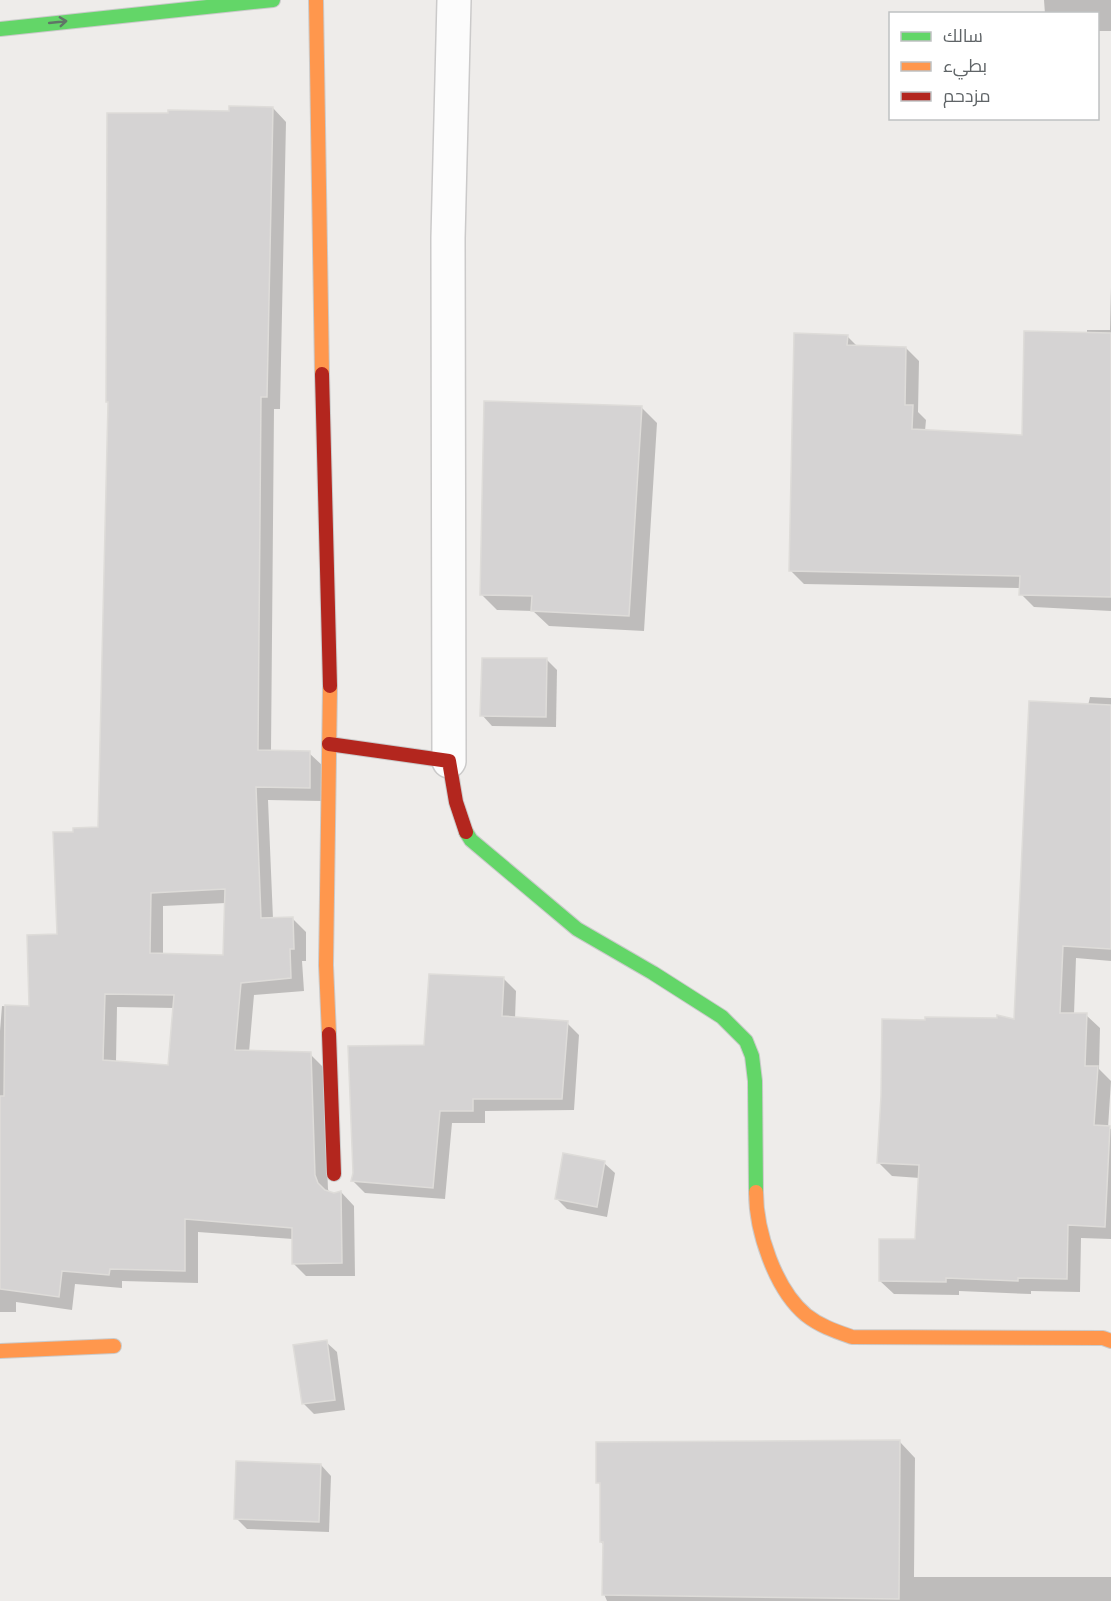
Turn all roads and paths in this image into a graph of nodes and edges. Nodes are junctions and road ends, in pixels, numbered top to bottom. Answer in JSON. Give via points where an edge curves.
{"nodes":[{"id":1,"x":273,"y":0,"type":"edge"},
{"id":2,"x":316,"y":0,"type":"edge"},
{"id":3,"x":454,"y":0,"type":"edge"},
{"id":4,"x":0,"y":28,"type":"edge"},
{"id":5,"x":329,"y":744,"type":"junction"},
{"id":6,"x":449,"y":761,"type":"junction"},
{"id":7,"x":334,"y":1174,"type":"dead end"},
{"id":8,"x":1111,"y":1341,"type":"edge"},
{"id":9,"x":114,"y":1346,"type":"dead end"},
{"id":10,"x":0,"y":1351,"type":"edge"}],
"edges":[{"from":4,"to":1,"type":"street","one_way":true},
{"from":2,"to":5,"type":"street"},
{"from":3,"to":6,"type":"street","via":[[448,238]]},
{"from":5,"to":6,"type":"street"},
{"from":5,"to":7,"type":"street","via":[[326,966]]},
{"from":6,"to":8,"type":"street","via":[[458,813],[471,840],[577,929],[722,1017],[746,1041],[755,1081],[756,1210],[783,1288],[806,1314],[828,1329],[852,1337]]},
{"from":9,"to":10,"type":"street"}]}
